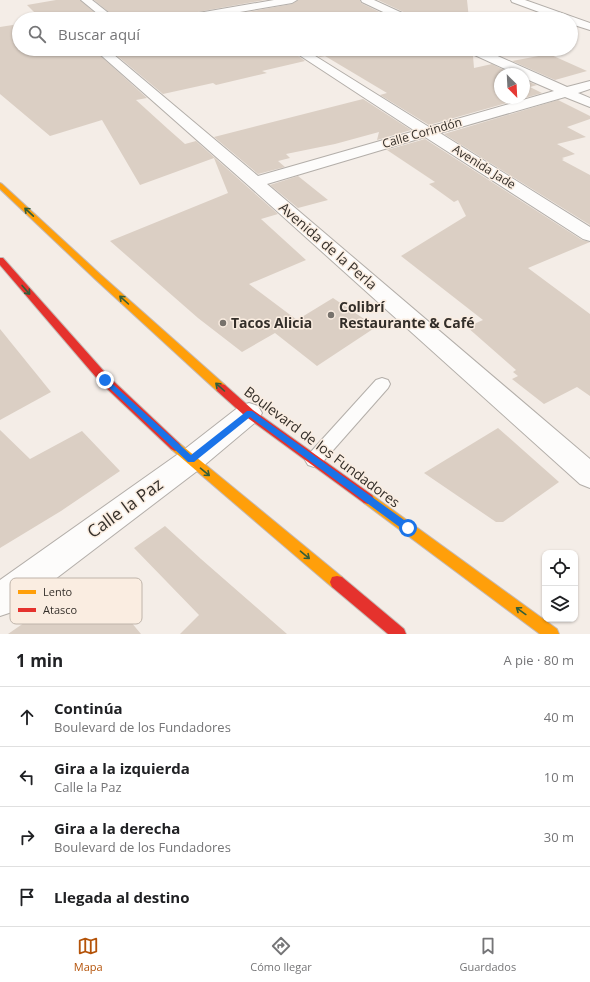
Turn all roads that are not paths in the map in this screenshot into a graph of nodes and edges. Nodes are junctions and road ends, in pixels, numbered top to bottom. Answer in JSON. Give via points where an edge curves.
{"nodes":[{"id":1,"x":86,"y":0,"type":"edge"},
{"id":2,"x":292,"y":0,"type":"edge"},
{"id":3,"x":366,"y":0,"type":"edge"},
{"id":4,"x":524,"y":1,"type":"edge"},
{"id":5,"x":223,"y":3,"type":"dead end"},
{"id":6,"x":234,"y":10,"type":"junction"},
{"id":7,"x":102,"y":12,"type":"edge"},
{"id":8,"x":222,"y":12,"type":"edge"},
{"id":9,"x":237,"y":12,"type":"edge"},
{"id":10,"x":392,"y":12,"type":"edge"},
{"id":11,"x":551,"y":12,"type":"edge"},
{"id":12,"x":578,"y":23,"type":"edge"},
{"id":13,"x":590,"y":27,"type":"edge"},
{"id":14,"x":108,"y":56,"type":"edge"},
{"id":15,"x":307,"y":56,"type":"edge"},
{"id":16,"x":487,"y":56,"type":"edge"},
{"id":17,"x":590,"y":85,"type":"edge"},
{"id":18,"x":565,"y":92,"type":"junction"},
{"id":19,"x":590,"y":103,"type":"edge"},
{"id":20,"x":428,"y":132,"type":"junction"},
{"id":21,"x":255,"y":182,"type":"junction"},
{"id":22,"x":0,"y":184,"type":"edge"},
{"id":23,"x":590,"y":235,"type":"edge"},
{"id":24,"x":0,"y":260,"type":"edge"},
{"id":25,"x":382,"y":384,"type":"dead end"},
{"id":26,"x":249,"y":413,"type":"junction"},
{"id":27,"x":191,"y":460,"type":"junction"},
{"id":28,"x":314,"y":460,"type":"junction"},
{"id":29,"x":590,"y":476,"type":"edge"},
{"id":30,"x":30,"y":578,"type":"edge"},
{"id":31,"x":10,"y":593,"type":"edge"},
{"id":32,"x":0,"y":600,"type":"edge"},
{"id":33,"x":399,"y":634,"type":"edge"},
{"id":34,"x":552,"y":634,"type":"edge"}],
"edges":[{"from":1,"to":7,"type":"street"},
{"from":2,"to":6,"type":"street"},
{"from":3,"to":10,"type":"street"},
{"from":4,"to":11,"type":"street"},
{"from":5,"to":6,"type":"street"},
{"from":6,"to":8,"type":"street"},
{"from":6,"to":9,"type":"street"},
{"from":12,"to":13,"type":"street"},
{"from":14,"to":21,"type":"street","name":"Avenida de la Perla"},
{"from":15,"to":20,"type":"street","name":"Avenida Jade"},
{"from":16,"to":18,"type":"street"},
{"from":17,"to":18,"type":"street","name":"Calle Corindón"},
{"from":18,"to":19,"type":"street"},
{"from":18,"to":20,"type":"street","name":"Calle Corindón"},
{"from":20,"to":21,"type":"street","name":"Calle Corindón"},
{"from":20,"to":23,"type":"street","name":"Avenida Jade"},
{"from":21,"to":29,"type":"street","name":"Avenida de la Perla"},
{"from":26,"to":22,"type":"main road","name":"Boulevard de los Fundadores","one_way":true,"via":[[98,277]]},
{"from":24,"to":27,"type":"main road","one_way":true,"via":[[105,380]]},
{"from":25,"to":28,"type":"lane"},
{"from":26,"to":27,"type":"street","name":"Calle la Paz"},
{"from":26,"to":28,"type":"main road","name":"Boulevard de los Fundadores"},
{"from":27,"to":30,"type":"street","name":"Calle la Paz"},
{"from":27,"to":33,"type":"main road","one_way":true},
{"from":34,"to":28,"type":"main road","name":"Boulevard de los Fundadores","one_way":true},
{"from":31,"to":32,"type":"street","name":"Calle la Paz"}]}
